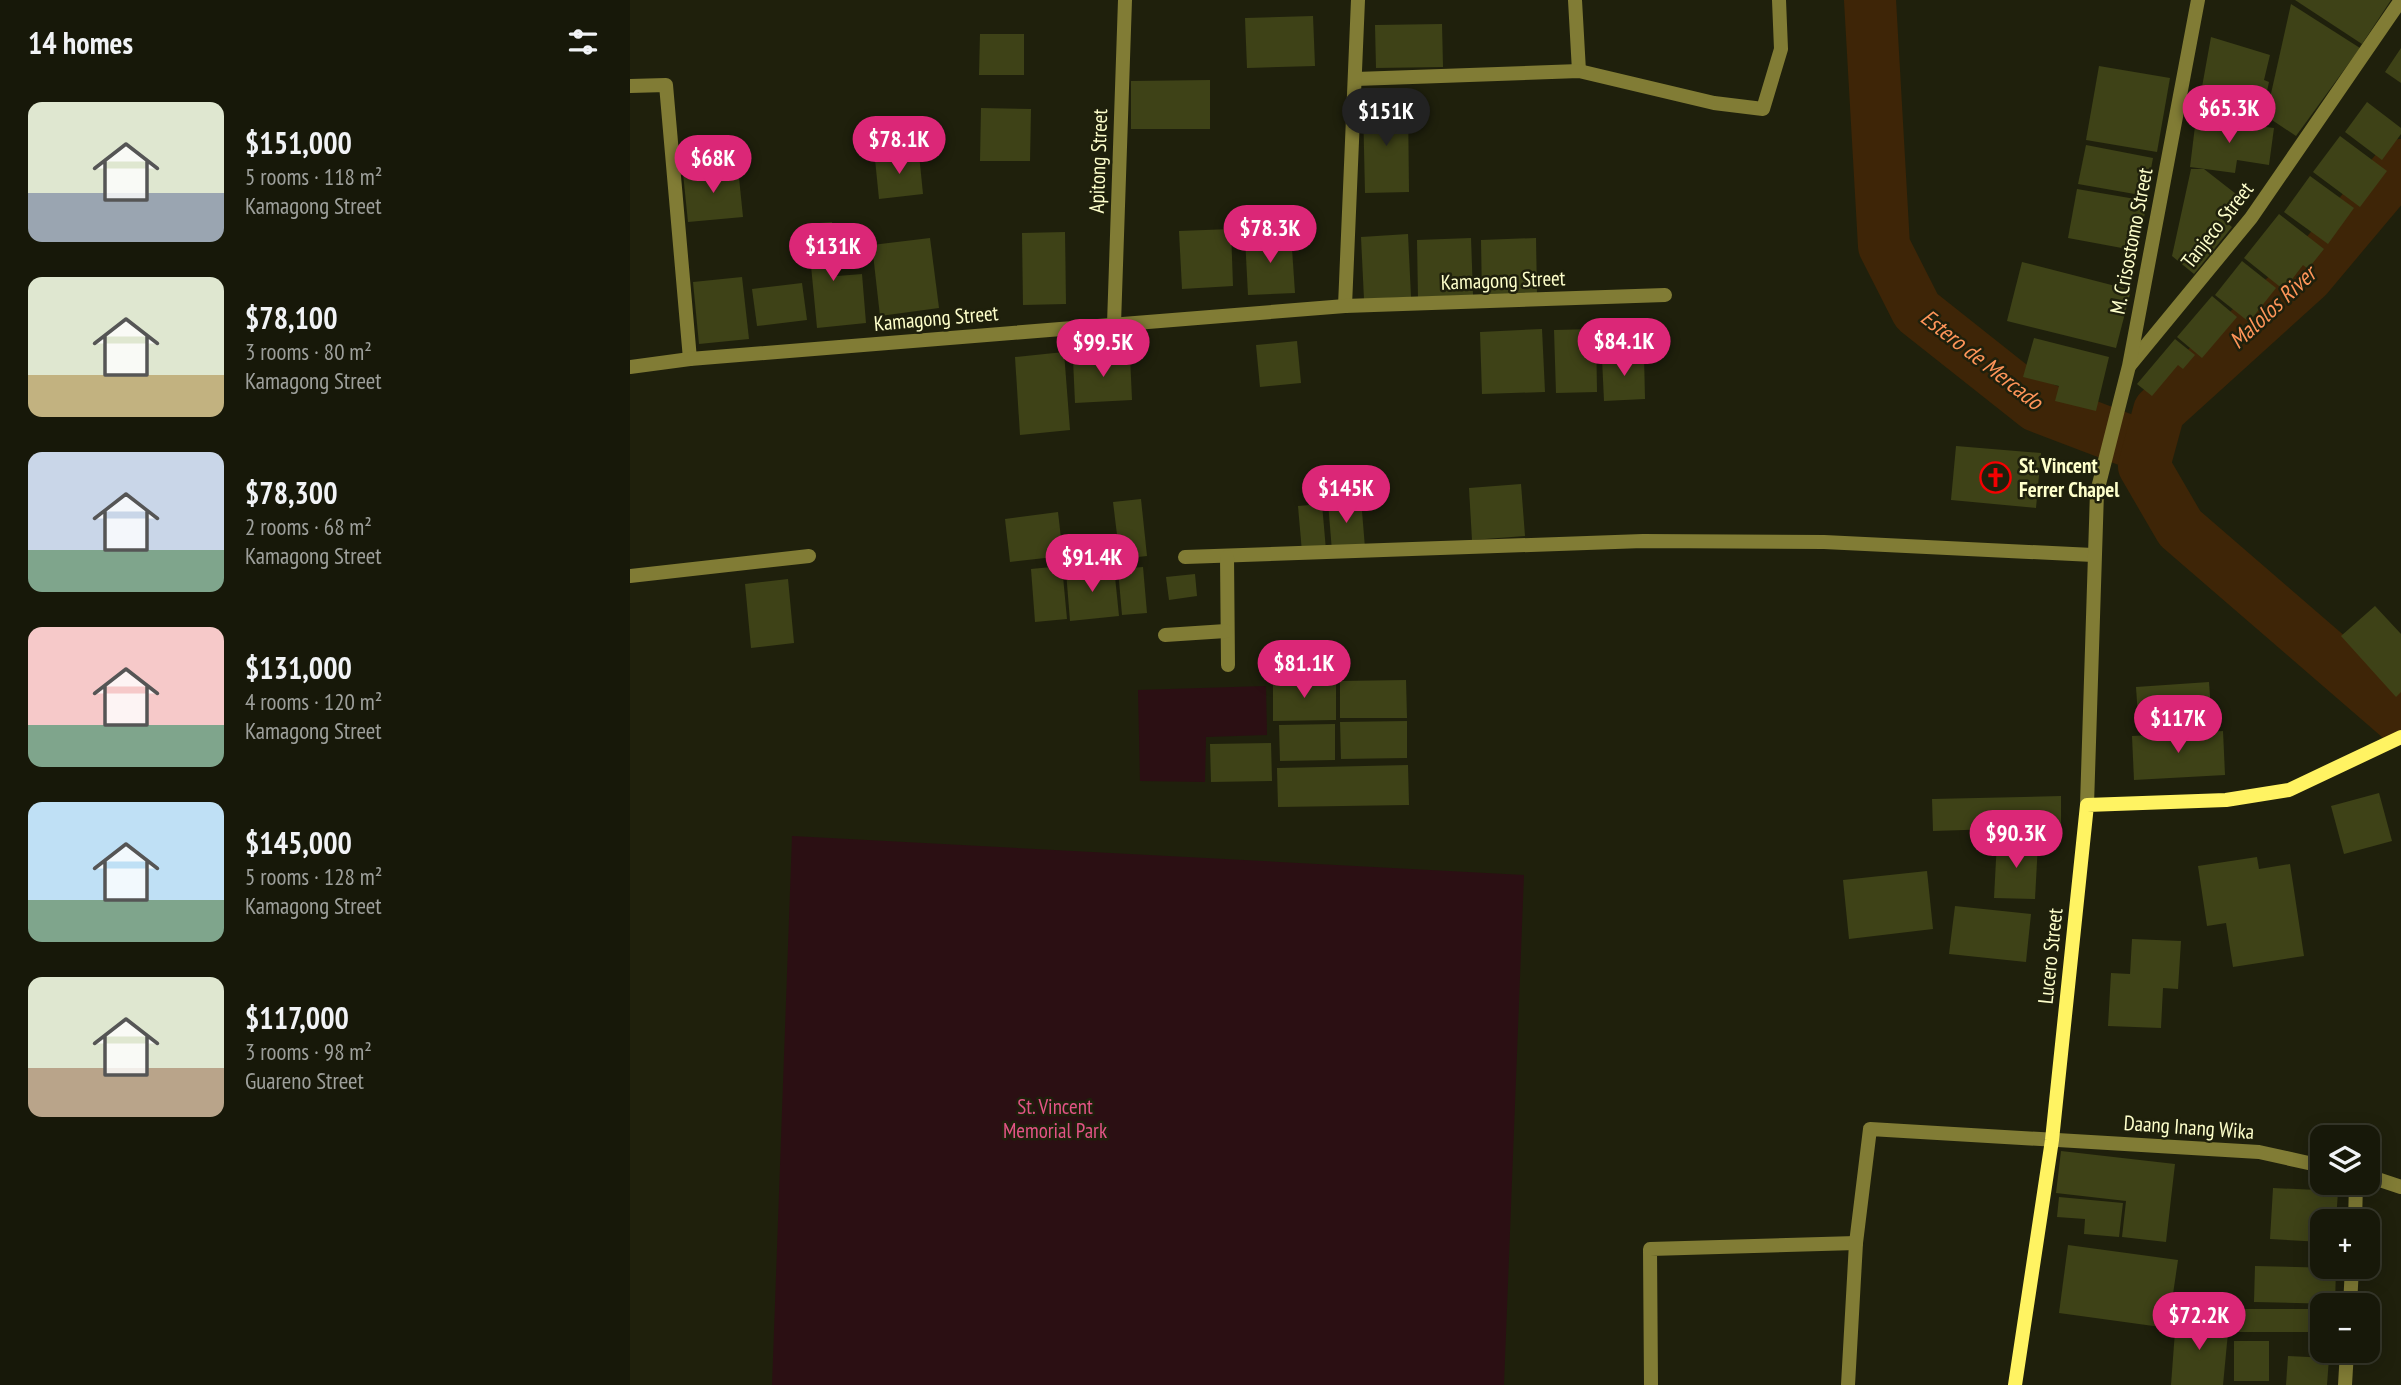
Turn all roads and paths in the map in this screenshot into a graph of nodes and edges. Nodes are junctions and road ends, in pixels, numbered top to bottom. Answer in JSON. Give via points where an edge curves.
{"nodes":[{"id":1,"x":1125,"y":0,"type":"edge"},
{"id":2,"x":1358,"y":0,"type":"edge"},
{"id":3,"x":1575,"y":0,"type":"edge"},
{"id":4,"x":1779,"y":0,"type":"edge"},
{"id":5,"x":2198,"y":0,"type":"edge"},
{"id":6,"x":2401,"y":0,"type":"edge"},
{"id":7,"x":1579,"y":71,"type":"junction"},
{"id":8,"x":1356,"y":79,"type":"junction"},
{"id":9,"x":630,"y":86,"type":"edge"},
{"id":10,"x":1665,"y":295,"type":"dead end"},
{"id":11,"x":1345,"y":306,"type":"junction"},
{"id":12,"x":1114,"y":324,"type":"junction"},
{"id":13,"x":690,"y":359,"type":"junction"},
{"id":14,"x":2129,"y":366,"type":"junction"},
{"id":15,"x":630,"y":367,"type":"edge"},
{"id":16,"x":2093,"y":555,"type":"junction"},
{"id":17,"x":809,"y":556,"type":"dead end"},
{"id":18,"x":1227,"y":556,"type":"junction"},
{"id":19,"x":1185,"y":557,"type":"dead end"},
{"id":20,"x":630,"y":576,"type":"edge"},
{"id":21,"x":1226,"y":631,"type":"junction"},
{"id":22,"x":1165,"y":635,"type":"dead end"},
{"id":23,"x":1228,"y":666,"type":"dead end"},
{"id":24,"x":2401,"y":737,"type":"edge"},
{"id":25,"x":2087,"y":805,"type":"junction"},
{"id":26,"x":2052,"y":1140,"type":"junction"},
{"id":27,"x":2310,"y":1163,"type":"edge"},
{"id":28,"x":2380,"y":1180,"type":"edge"},
{"id":29,"x":2401,"y":1187,"type":"edge"},
{"id":30,"x":1856,"y":1243,"type":"junction"},
{"id":31,"x":2346,"y":1363,"type":"edge"},
{"id":32,"x":1651,"y":1385,"type":"edge"},
{"id":33,"x":1848,"y":1385,"type":"edge"},
{"id":34,"x":2015,"y":1385,"type":"edge"},
{"id":35,"x":2345,"y":1385,"type":"edge"}],
"edges":[{"from":1,"to":12,"type":"street","name":"Apitong Street"},
{"from":2,"to":8,"type":"street"},
{"from":3,"to":7,"type":"street"},
{"from":4,"to":7,"type":"street","via":[[1781,49],[1763,109],[1714,103]]},
{"from":5,"to":14,"type":"street","name":"M. Crisostomo Street"},
{"from":6,"to":14,"type":"street","name":"Tanjeco Street","via":[[2251,218]]},
{"from":7,"to":8,"type":"street"},
{"from":8,"to":11,"type":"street"},
{"from":9,"to":13,"type":"street","via":[[666,85]]},
{"from":10,"to":11,"type":"street","name":"Kamagong Street"},
{"from":11,"to":12,"type":"street","name":"Kamagong Street"},
{"from":12,"to":13,"type":"street","name":"Kamagong Street"},
{"from":13,"to":15,"type":"street","name":"Kamagong Street"},
{"from":14,"to":16,"type":"street","name":"Lucero Street","via":[[2097,492]]},
{"from":16,"to":18,"type":"street","via":[[1824,542],[1630,541]]},
{"from":16,"to":25,"type":"street","name":"Lucero Street"},
{"from":17,"to":20,"type":"street"},
{"from":18,"to":19,"type":"street"},
{"from":18,"to":21,"type":"street"},
{"from":21,"to":22,"type":"street"},
{"from":21,"to":23,"type":"street"},
{"from":24,"to":25,"type":"street","via":[[2289,790],[2226,800]]},
{"from":25,"to":26,"type":"street","name":"Lucero Street"},
{"from":26,"to":27,"type":"street","name":"Daang Inang Wika","via":[[2259,1152]]},
{"from":26,"to":30,"type":"street","name":"Daang Inang Wika","via":[[1870,1129]]},
{"from":26,"to":34,"type":"street","name":"Lucero Street"},
{"from":28,"to":29,"type":"street"},
{"from":30,"to":32,"type":"street","via":[[1650,1249]]},
{"from":30,"to":33,"type":"street"},
{"from":31,"to":35,"type":"street"}]}
